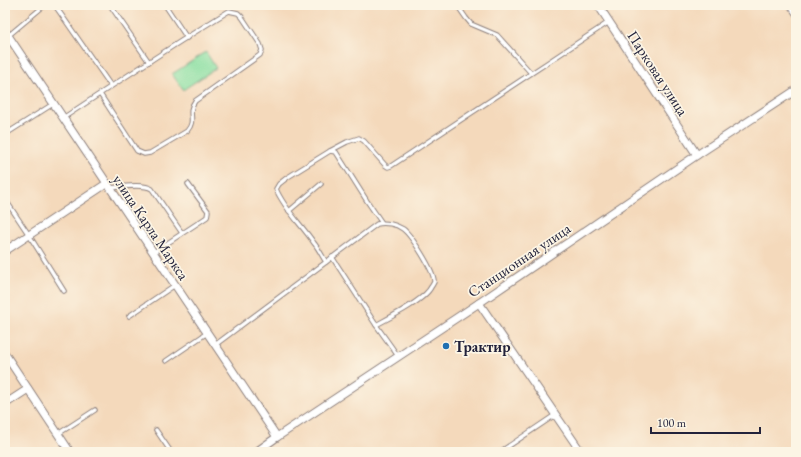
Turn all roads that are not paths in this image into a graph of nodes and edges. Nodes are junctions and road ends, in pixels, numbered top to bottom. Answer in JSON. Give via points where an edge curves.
{"nodes":[{"id":1,"x":44,"y":5,"type":"edge"},
{"id":2,"x":53,"y":5,"type":"edge"},
{"id":3,"x":110,"y":5,"type":"edge"},
{"id":4,"x":165,"y":5,"type":"edge"},
{"id":5,"x":457,"y":5,"type":"edge"},
{"id":6,"x":598,"y":5,"type":"edge"},
{"id":7,"x":789,"y":5,"type":"edge"},
{"id":8,"x":796,"y":15,"type":"edge"},
{"id":9,"x":609,"y":22,"type":"junction"},
{"id":10,"x":6,"y":34,"type":"edge"},
{"id":11,"x":187,"y":38,"type":"junction"},
{"id":12,"x":150,"y":62,"type":"junction"},
{"id":13,"x":531,"y":73,"type":"junction"},
{"id":14,"x":111,"y":86,"type":"junction"},
{"id":15,"x":796,"y":90,"type":"edge"},
{"id":16,"x":100,"y":94,"type":"junction"},
{"id":17,"x":53,"y":104,"type":"junction"},
{"id":18,"x":63,"y":118,"type":"junction"},
{"id":19,"x":10,"y":132,"type":"dead end"},
{"id":20,"x":330,"y":151,"type":"junction"},
{"id":21,"x":697,"y":155,"type":"junction"},
{"id":22,"x":188,"y":184,"type":"dead end"},
{"id":23,"x":321,"y":184,"type":"dead end"},
{"id":24,"x":108,"y":186,"type":"junction"},
{"id":25,"x":5,"y":199,"type":"edge"},
{"id":26,"x":289,"y":211,"type":"junction"},
{"id":27,"x":382,"y":222,"type":"junction"},
{"id":28,"x":182,"y":233,"type":"junction"},
{"id":29,"x":29,"y":234,"type":"junction"},
{"id":30,"x":5,"y":250,"type":"edge"},
{"id":31,"x":153,"y":253,"type":"junction"},
{"id":32,"x":332,"y":257,"type":"junction"},
{"id":33,"x":326,"y":262,"type":"junction"},
{"id":34,"x":174,"y":285,"type":"junction"},
{"id":35,"x":64,"y":291,"type":"dead end"},
{"id":36,"x":479,"y":303,"type":"junction"},
{"id":37,"x":130,"y":316,"type":"dead end"},
{"id":38,"x":376,"y":325,"type":"junction"},
{"id":39,"x":207,"y":332,"type":"junction"},
{"id":40,"x":215,"y":345,"type":"junction"},
{"id":41,"x":5,"y":354,"type":"edge"},
{"id":42,"x":398,"y":356,"type":"junction"},
{"id":43,"x":166,"y":361,"type":"dead end"},
{"id":44,"x":28,"y":389,"type":"junction"},
{"id":45,"x":5,"y":404,"type":"edge"},
{"id":46,"x":95,"y":410,"type":"dead end"},
{"id":47,"x":555,"y":415,"type":"junction"},
{"id":48,"x":156,"y":430,"type":"dead end"},
{"id":49,"x":58,"y":434,"type":"junction"},
{"id":50,"x":277,"y":437,"type":"junction"},
{"id":51,"x":70,"y":452,"type":"edge"},
{"id":52,"x":171,"y":452,"type":"edge"},
{"id":53,"x":256,"y":452,"type":"edge"},
{"id":54,"x":500,"y":452,"type":"edge"},
{"id":55,"x":582,"y":452,"type":"edge"}],
"edges":[{"from":1,"to":10,"type":"lane"},
{"from":2,"to":14,"type":"lane"},
{"from":3,"to":12,"type":"lane"},
{"from":4,"to":11,"type":"lane"},
{"from":5,"to":13,"type":"lane","via":[[471,24],[497,35]]},
{"from":6,"to":9,"type":"street","name":"Парковая улица"},
{"from":7,"to":8,"type":"lane"},
{"from":9,"to":13,"type":"lane"},
{"from":9,"to":21,"type":"street","name":"Парковая улица"},
{"from":10,"to":17,"type":"street","name":"улица Карла Маркса"},
{"from":11,"to":12,"type":"lane"},
{"from":11,"to":16,"type":"lane","via":[[229,11],[242,16],[262,50],[260,55],[196,101],[191,108],[192,122],[187,131],[144,154],[137,151]]},
{"from":12,"to":14,"type":"lane"},
{"from":13,"to":20,"type":"lane","via":[[391,166],[385,165],[364,141],[358,138]]},
{"from":14,"to":16,"type":"lane"},
{"from":15,"to":21,"type":"street","name":"Станционная улица"},
{"from":16,"to":18,"type":"lane"},
{"from":17,"to":18,"type":"street","name":"улица Карла Маркса"},
{"from":17,"to":19,"type":"lane"},
{"from":18,"to":24,"type":"street","name":"улица Карла Маркса"},
{"from":20,"to":26,"type":"lane","via":[[279,184],[276,189]]},
{"from":20,"to":27,"type":"lane","via":[[336,152]]},
{"from":21,"to":36,"type":"street","name":"Станционная улица"},
{"from":22,"to":28,"type":"lane","via":[[208,214]]},
{"from":23,"to":26,"type":"lane"},
{"from":24,"to":28,"type":"lane","via":[[152,188]]},
{"from":24,"to":29,"type":"street"},
{"from":24,"to":31,"type":"street","name":"улица Карла Маркса"},
{"from":25,"to":29,"type":"lane"},
{"from":26,"to":33,"type":"lane"},
{"from":27,"to":32,"type":"lane"},
{"from":27,"to":38,"type":"lane","via":[[402,229],[408,234],[424,257],[434,281],[424,296]]},
{"from":28,"to":31,"type":"lane"},
{"from":29,"to":30,"type":"street"},
{"from":29,"to":35,"type":"lane"},
{"from":31,"to":34,"type":"street","name":"улица Карла Маркса"},
{"from":32,"to":33,"type":"lane"},
{"from":32,"to":38,"type":"lane"},
{"from":33,"to":40,"type":"lane"},
{"from":34,"to":37,"type":"lane"},
{"from":34,"to":39,"type":"street","name":"улица Карла Маркса"},
{"from":36,"to":42,"type":"street","name":"Станционная улица"},
{"from":36,"to":47,"type":"street"},
{"from":38,"to":42,"type":"lane"},
{"from":39,"to":40,"type":"street","name":"улица Карла Маркса"},
{"from":39,"to":43,"type":"lane"},
{"from":40,"to":50,"type":"street","name":"улица Карла Маркса"},
{"from":41,"to":44,"type":"street"},
{"from":42,"to":50,"type":"street","name":"Станционная улица"},
{"from":44,"to":45,"type":"street"},
{"from":44,"to":49,"type":"street"},
{"from":46,"to":49,"type":"lane"},
{"from":47,"to":54,"type":"lane"},
{"from":47,"to":55,"type":"street"},
{"from":48,"to":52,"type":"lane"},
{"from":49,"to":51,"type":"street"},
{"from":50,"to":53,"type":"street","name":"Станционная улица"}]}
